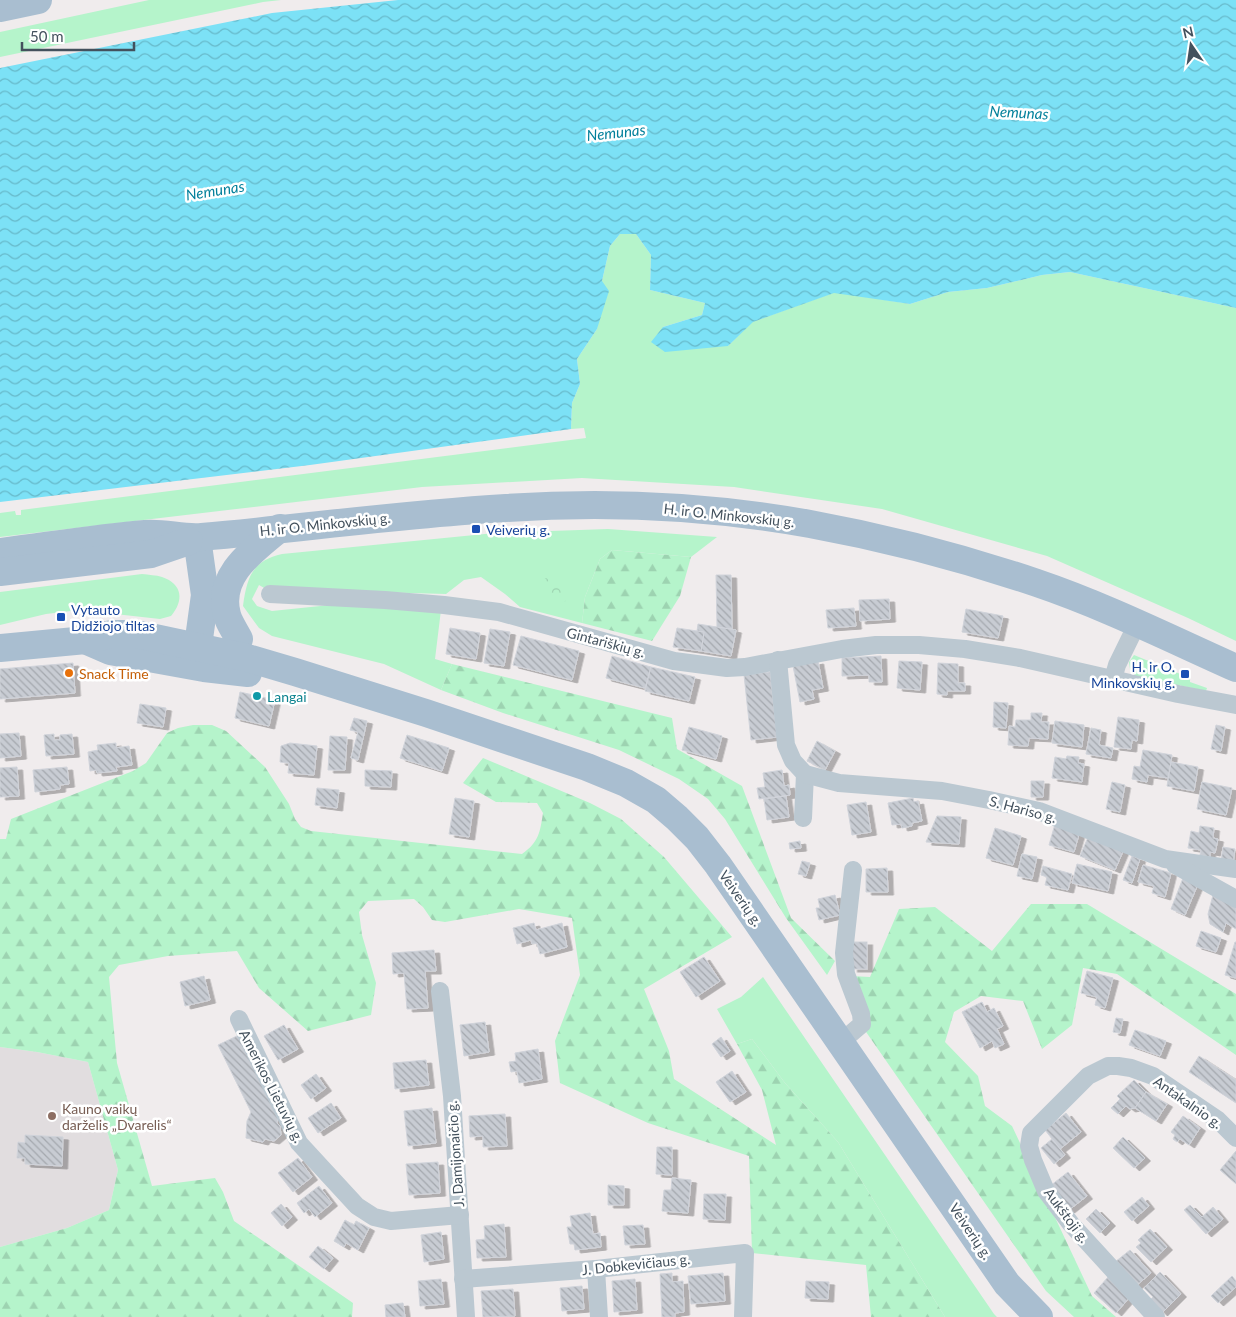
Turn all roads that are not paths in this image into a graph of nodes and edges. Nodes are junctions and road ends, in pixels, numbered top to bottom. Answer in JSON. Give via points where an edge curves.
{"nodes":[{"id":1,"x":38,"y":0,"type":"edge"},
{"id":2,"x":0,"y":8,"type":"edge"},
{"id":3,"x":280,"y":528,"type":"junction"},
{"id":4,"x":197,"y":538,"type":"junction"},
{"id":5,"x":0,"y":552,"type":"edge"},
{"id":6,"x":0,"y":572,"type":"edge"},
{"id":7,"x":270,"y":594,"type":"dead end"},
{"id":8,"x":204,"y":595,"type":"junction"},
{"id":9,"x":1137,"y":624,"type":"junction"},
{"id":10,"x":239,"y":639,"type":"junction"},
{"id":11,"x":86,"y":640,"type":"junction"},
{"id":12,"x":198,"y":646,"type":"junction"},
{"id":13,"x":0,"y":648,"type":"edge"},
{"id":14,"x":778,"y":660,"type":"junction"},
{"id":15,"x":1236,"y":668,"type":"edge"},
{"id":16,"x":295,"y":672,"type":"junction"},
{"id":17,"x":239,"y":673,"type":"junction"},
{"id":18,"x":1113,"y":679,"type":"junction"},
{"id":19,"x":1236,"y":705,"type":"edge"},
{"id":20,"x":805,"y":774,"type":"junction"},
{"id":21,"x":803,"y":818,"type":"dead end"},
{"id":22,"x":1165,"y":859,"type":"junction"},
{"id":23,"x":1236,"y":869,"type":"edge"},
{"id":24,"x":853,"y":870,"type":"dead end"},
{"id":25,"x":1236,"y":899,"type":"edge"},
{"id":26,"x":440,"y":991,"type":"dead end"},
{"id":27,"x":238,"y":1019,"type":"dead end"},
{"id":28,"x":841,"y":1042,"type":"junction"},
{"id":29,"x":1108,"y":1066,"type":"joint"},
{"id":30,"x":1236,"y":1138,"type":"edge"},
{"id":31,"x":460,"y":1215,"type":"junction"},
{"id":32,"x":596,"y":1269,"type":"junction"},
{"id":33,"x":463,"y":1278,"type":"junction"},
{"id":34,"x":466,"y":1317,"type":"edge"},
{"id":35,"x":599,"y":1317,"type":"edge"},
{"id":36,"x":743,"y":1317,"type":"edge"},
{"id":37,"x":1039,"y":1317,"type":"edge"},
{"id":38,"x":1156,"y":1317,"type":"edge"}],
"edges":[{"from":1,"to":2,"type":"main road"},
{"from":3,"to":4,"type":"main road","name":"H. ir O. Minkovskių g."},
{"from":3,"to":9,"type":"main road","name":"H. ir O. Minkovskių g.","via":[[508,508],[591,505],[732,513],[816,525],[940,553],[1039,584]]},
{"from":3,"to":10,"type":"main road","via":[[244,558],[227,588],[227,617]]},
{"from":4,"to":5,"type":"main road","name":"H. ir O. Minkovskių g.","via":[[149,533]]},
{"from":4,"to":6,"type":"main road","name":"H. ir O. Minkovskių g.","via":[[151,554]]},
{"from":4,"to":8,"type":"main road"},
{"from":7,"to":14,"type":"street","name":"Gintariškių g.","via":[[395,600],[499,612],[705,666],[745,667]]},
{"from":8,"to":10,"type":"main road","via":[[218,620]]},
{"from":8,"to":12,"type":"main road"},
{"from":9,"to":15,"type":"main road","name":"H. ir O. Minkovskių g."},
{"from":9,"to":18,"type":"street"},
{"from":10,"to":16,"type":"main road"},
{"from":11,"to":12,"type":"main road","name":"Veiverių g.","via":[[112,634],[136,634]]},
{"from":11,"to":13,"type":"main road","name":"Veiverių g."},
{"from":11,"to":17,"type":"main road","name":"Veiverių g.","via":[[110,651]]},
{"from":12,"to":16,"type":"main road","name":"Veiverių g."},
{"from":12,"to":17,"type":"main road"},
{"from":14,"to":18,"type":"street","via":[[876,645],[919,645],[1011,656]]},
{"from":14,"to":20,"type":"street","via":[[786,745],[793,761]]},
{"from":16,"to":17,"type":"main road","name":"Veiverių g."},
{"from":16,"to":28,"type":"main road","name":"Veiverių g.","via":[[587,767],[656,800],[697,838],[713,858]]},
{"from":18,"to":19,"type":"street"},
{"from":20,"to":21,"type":"street"},
{"from":20,"to":22,"type":"street","name":"S. Hariso g.","via":[[839,784],[942,791],[1031,809]]},
{"from":22,"to":23,"type":"street","name":"S. Hariso g."},
{"from":22,"to":25,"type":"street"},
{"from":24,"to":28,"type":"street","via":[[844,953],[846,974],[862,1014],[862,1024]]},
{"from":26,"to":31,"type":"street","name":"J. Damijonaičio g.","via":[[452,1096]]},
{"from":27,"to":31,"type":"street","name":"Amerikos Lietuvių g.","via":[[299,1143],[356,1206],[374,1217],[391,1222]]},
{"from":28,"to":37,"type":"main road","name":"Veiverių g.","via":[[1007,1284]]},
{"from":29,"to":30,"type":"street","name":"Antakalnio g.","via":[[1131,1068],[1153,1076],[1218,1120]]},
{"from":29,"to":38,"type":"street","name":"Aukštoji g.","via":[[1088,1076],[1031,1133],[1029,1146],[1046,1191],[1077,1231]]},
{"from":31,"to":33,"type":"street","name":"J. Damijonaičio g."},
{"from":32,"to":33,"type":"street","name":"J. Dobkevičiaus g."},
{"from":32,"to":35,"type":"street"},
{"from":32,"to":36,"type":"street","name":"J. Dobkevičiaus g.","via":[[745,1253]]},
{"from":33,"to":34,"type":"street","name":"J. Damijonaičio g."}]}
